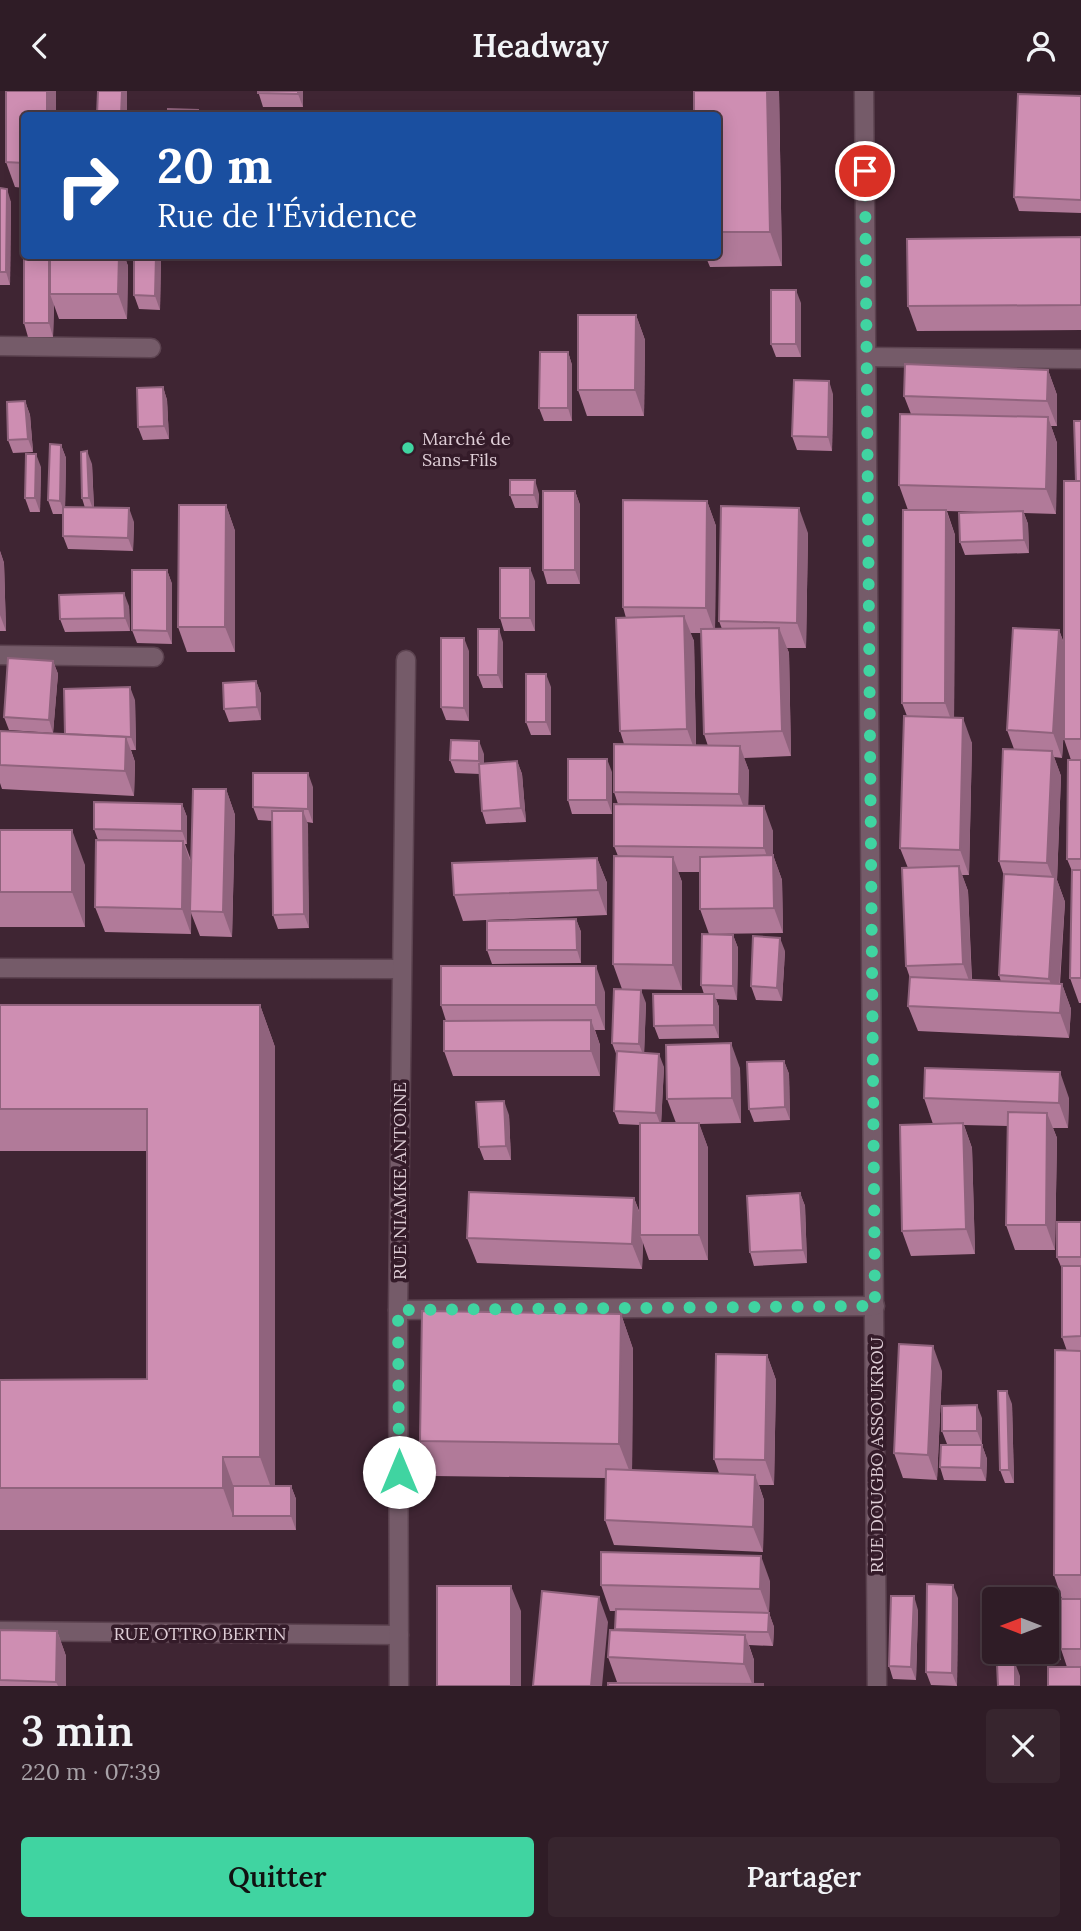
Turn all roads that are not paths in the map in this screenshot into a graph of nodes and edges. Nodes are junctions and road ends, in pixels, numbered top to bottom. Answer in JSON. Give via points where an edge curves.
{"nodes":[{"id":1,"x":864,"y":91,"type":"edge"},
{"id":2,"x":0,"y":346,"type":"edge"},
{"id":3,"x":151,"y":348,"type":"dead end"},
{"id":4,"x":866,"y":357,"type":"junction"},
{"id":5,"x":1081,"y":359,"type":"edge"},
{"id":6,"x":0,"y":655,"type":"edge"},
{"id":7,"x":154,"y":657,"type":"dead end"},
{"id":8,"x":406,"y":660,"type":"dead end"},
{"id":9,"x":0,"y":968,"type":"edge"},
{"id":10,"x":400,"y":969,"type":"junction"},
{"id":11,"x":875,"y":1306,"type":"junction"},
{"id":12,"x":398,"y":1310,"type":"junction"},
{"id":13,"x":0,"y":1632,"type":"edge"},
{"id":14,"x":400,"y":1635,"type":"junction"},
{"id":15,"x":399,"y":1686,"type":"edge"},
{"id":16,"x":877,"y":1686,"type":"edge"}],
"edges":[{"from":1,"to":4,"type":"street","name":"RUE DOUGBO ASSOUKROU"},
{"from":2,"to":3,"type":"street"},
{"from":4,"to":5,"type":"street"},
{"from":4,"to":11,"type":"street","name":"RUE DOUGBO ASSOUKROU"},
{"from":6,"to":7,"type":"street"},
{"from":8,"to":10,"type":"street","name":"RUE NIAMKE ANTOINE"},
{"from":9,"to":10,"type":"street"},
{"from":10,"to":12,"type":"street","name":"RUE NIAMKE ANTOINE"},
{"from":11,"to":12,"type":"street"},
{"from":11,"to":16,"type":"street","name":"RUE DOUGBO ASSOUKROU"},
{"from":12,"to":14,"type":"street","name":"RUE NIAMKE ANTOINE"},
{"from":13,"to":14,"type":"street","name":"RUE OTTRO BERTIN"},
{"from":14,"to":15,"type":"street","name":"RUE NIAMKE ANTOINE"}]}
